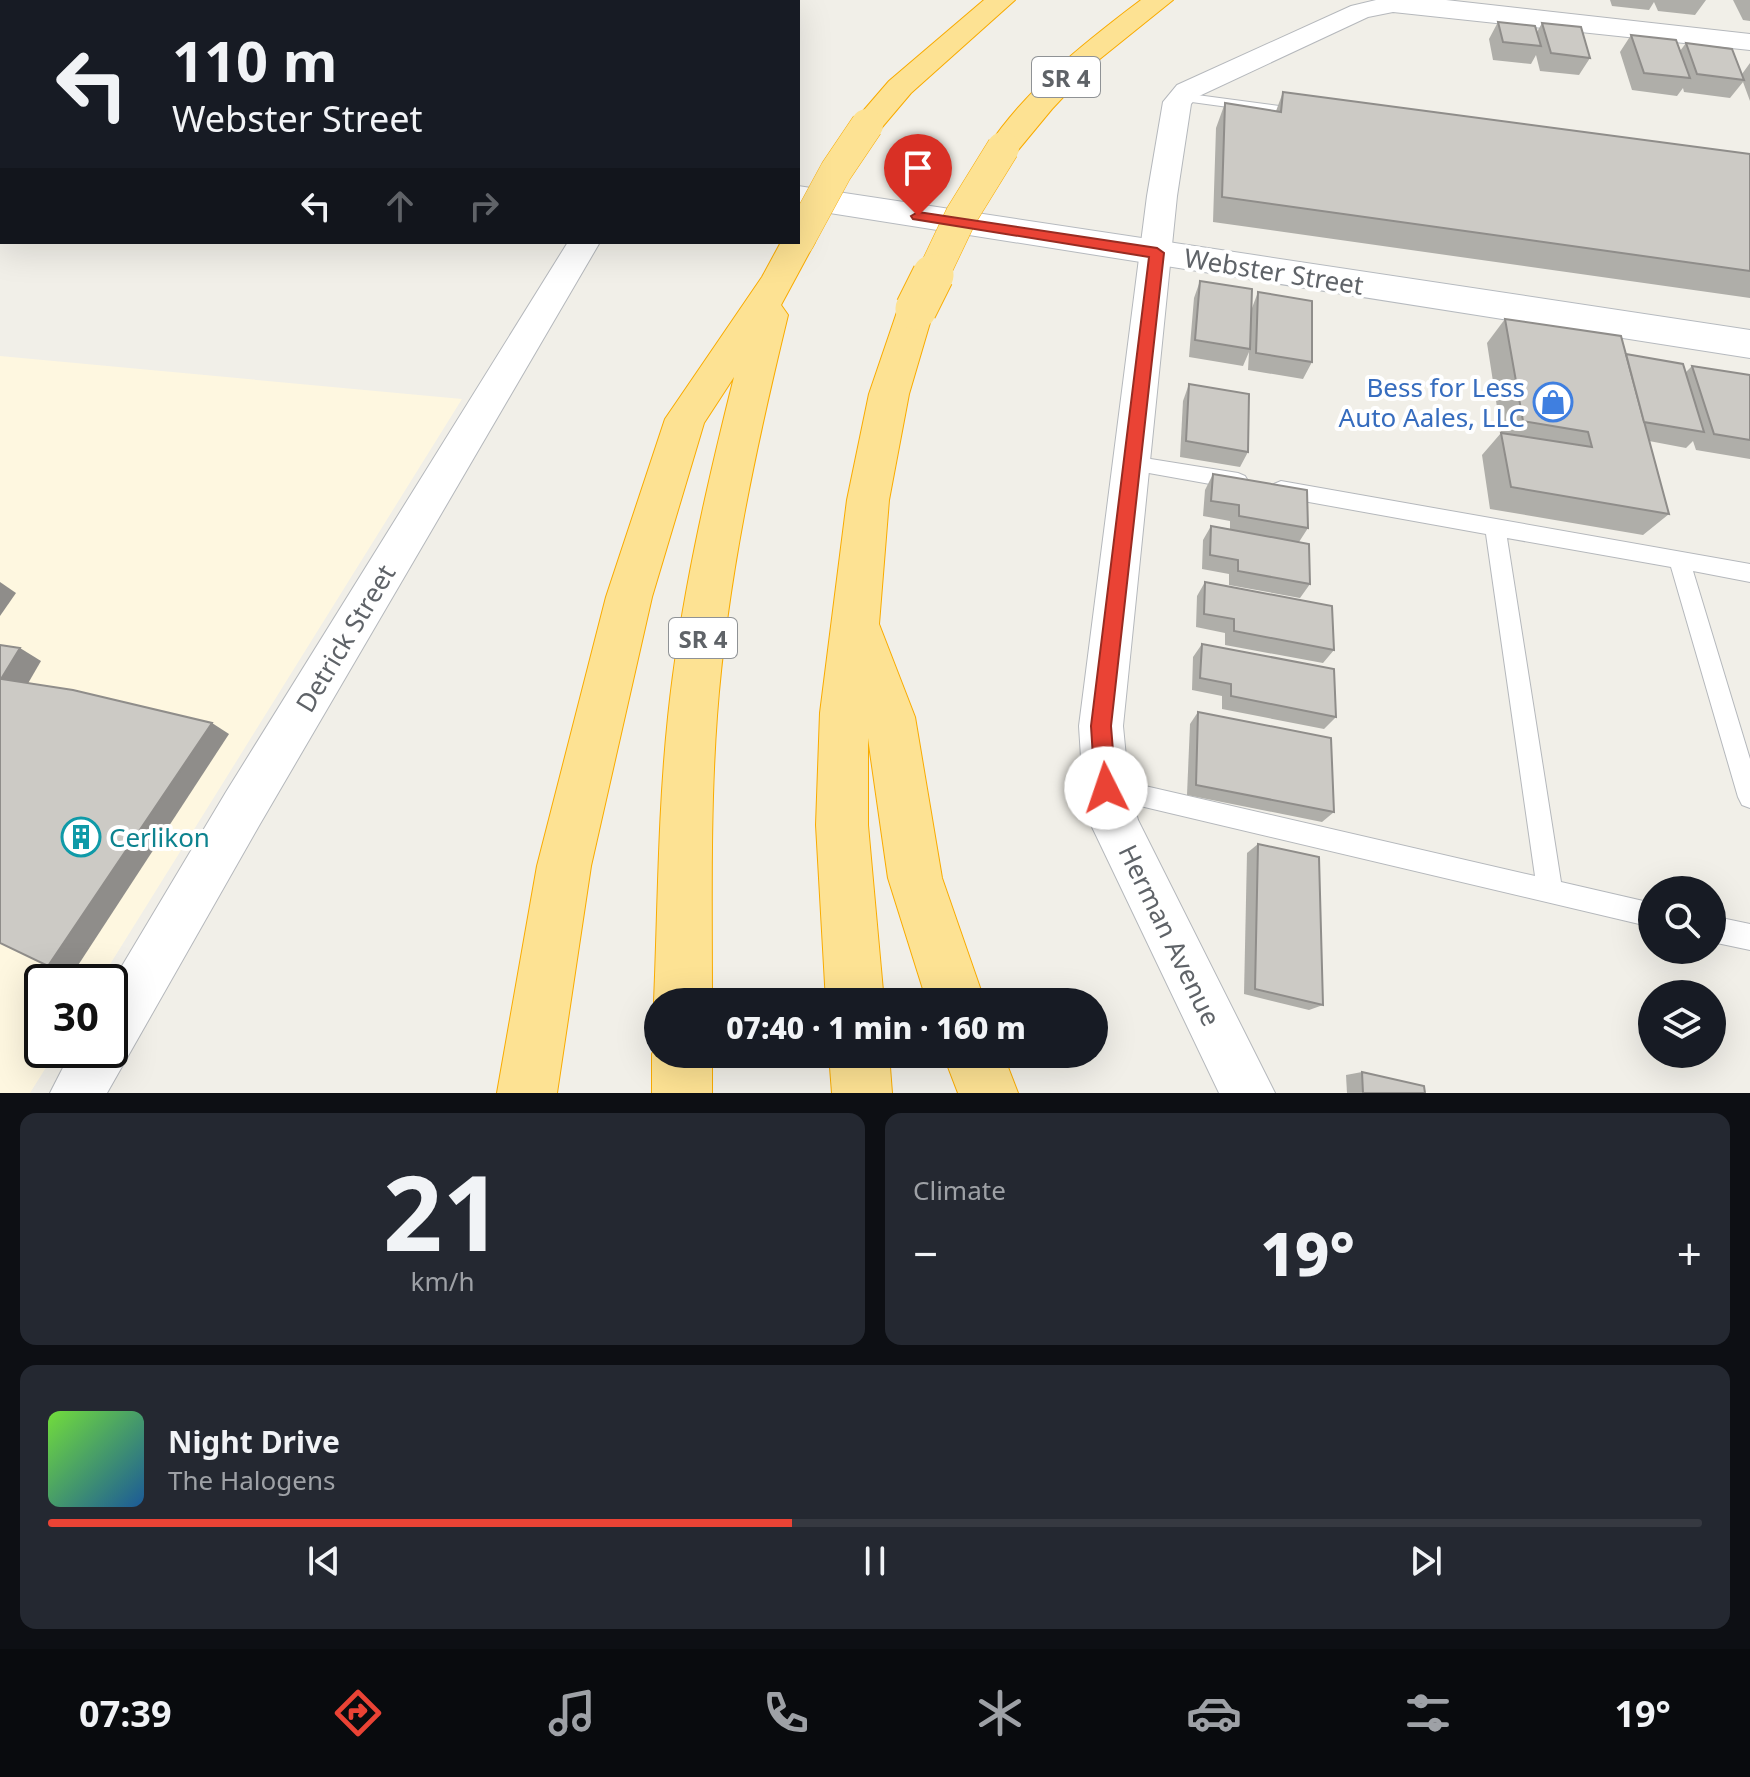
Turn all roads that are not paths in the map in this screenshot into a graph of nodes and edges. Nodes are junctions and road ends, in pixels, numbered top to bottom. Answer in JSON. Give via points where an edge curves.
{"nodes":[{"id":1,"x":1001,"y":0,"type":"edge"},
{"id":2,"x":1025,"y":0,"type":"edge"},
{"id":3,"x":1177,"y":0,"type":"edge"},
{"id":4,"x":1149,"y":8,"type":"edge"},
{"id":5,"x":1750,"y":42,"type":"edge"},
{"id":6,"x":938,"y":53,"type":"junction"},
{"id":7,"x":1182,"y":97,"type":"junction"},
{"id":8,"x":1324,"y":116,"type":"edge"},
{"id":9,"x":800,"y":197,"type":"edge"},
{"id":10,"x":800,"y":238,"type":"edge"},
{"id":11,"x":583,"y":244,"type":"edge"},
{"id":12,"x":1157,"y":253,"type":"junction"},
{"id":13,"x":791,"y":255,"type":"edge"},
{"id":14,"x":1750,"y":344,"type":"edge"},
{"id":15,"x":1132,"y":463,"type":"junction"},
{"id":16,"x":1495,"y":527,"type":"junction"},
{"id":17,"x":1679,"y":560,"type":"junction"},
{"id":18,"x":1750,"y":573,"type":"edge"},
{"id":19,"x":856,"y":625,"type":"junction"},
{"id":20,"x":1106,"y":788,"type":"junction"},
{"id":21,"x":1750,"y":797,"type":"edge"},
{"id":22,"x":1550,"y":891,"type":"junction"},
{"id":23,"x":1638,"y":912,"type":"edge"},
{"id":24,"x":1726,"y":932,"type":"edge"},
{"id":25,"x":1750,"y":937,"type":"edge"},
{"id":26,"x":683,"y":988,"type":"edge"},
{"id":27,"x":854,"y":988,"type":"edge"},
{"id":28,"x":951,"y":988,"type":"edge"},
{"id":29,"x":128,"y":1005,"type":"edge"},
{"id":30,"x":92,"y":1068,"type":"edge"},
{"id":31,"x":682,"y":1068,"type":"edge"},
{"id":32,"x":860,"y":1068,"type":"edge"},
{"id":33,"x":978,"y":1068,"type":"edge"},
{"id":34,"x":77,"y":1093,"type":"edge"},
{"id":35,"x":527,"y":1093,"type":"edge"},
{"id":36,"x":682,"y":1093,"type":"edge"},
{"id":37,"x":862,"y":1093,"type":"edge"},
{"id":38,"x":988,"y":1093,"type":"edge"},
{"id":39,"x":1248,"y":1093,"type":"edge"}],
"edges":[{"from":1,"to":6,"type":"highway","number":"SR 4"},
{"from":2,"to":6,"type":"highway"},
{"from":3,"to":4,"type":"highway"},
{"from":4,"to":19,"type":"highway","number":"SR 4","bridge":true,"via":[[1086,56],[1003,148],[961,216],[916,309],[889,394],[868,500]]},
{"from":5,"to":7,"type":"street","via":[[1414,4],[1369,9]]},
{"from":6,"to":10,"type":"highway","number":"SR 4","bridge":true,"via":[[867,125]]},
{"from":7,"to":8,"type":"lane"},
{"from":7,"to":12,"type":"street","name":"Herman Avenue","via":[[1177,102]]},
{"from":9,"to":12,"type":"street","name":"Webster Street"},
{"from":11,"to":29,"type":"street","name":"Detrick Street"},
{"from":12,"to":14,"type":"street","name":"Webster Street"},
{"from":12,"to":15,"type":"street","name":"Herman Avenue"},
{"from":13,"to":26,"type":"highway","number":"SR 4","via":[[739,431],[710,581],[688,770]]},
{"from":13,"to":35,"type":"highway","via":[[685,419],[629,597],[564,866]]},
{"from":15,"to":16,"type":"lane"},
{"from":15,"to":20,"type":"street","name":"Herman Avenue","via":[[1101,726]]},
{"from":16,"to":17,"type":"lane"},
{"from":16,"to":22,"type":"lane"},
{"from":17,"to":18,"type":"lane"},
{"from":17,"to":21,"type":"lane"},
{"from":19,"to":27,"type":"highway","number":"SR 4","via":[[844,713],[842,825]]},
{"from":19,"to":28,"type":"highway","via":[[890,717],[915,878]]},
{"from":20,"to":22,"type":"lane"},
{"from":20,"to":39,"type":"street","name":"Herman Avenue","via":[[1116,827]]},
{"from":22,"to":23,"type":"lane"},
{"from":24,"to":25,"type":"lane"},
{"from":30,"to":34,"type":"street"},
{"from":31,"to":36,"type":"highway"},
{"from":32,"to":37,"type":"highway"},
{"from":33,"to":38,"type":"highway"}]}
